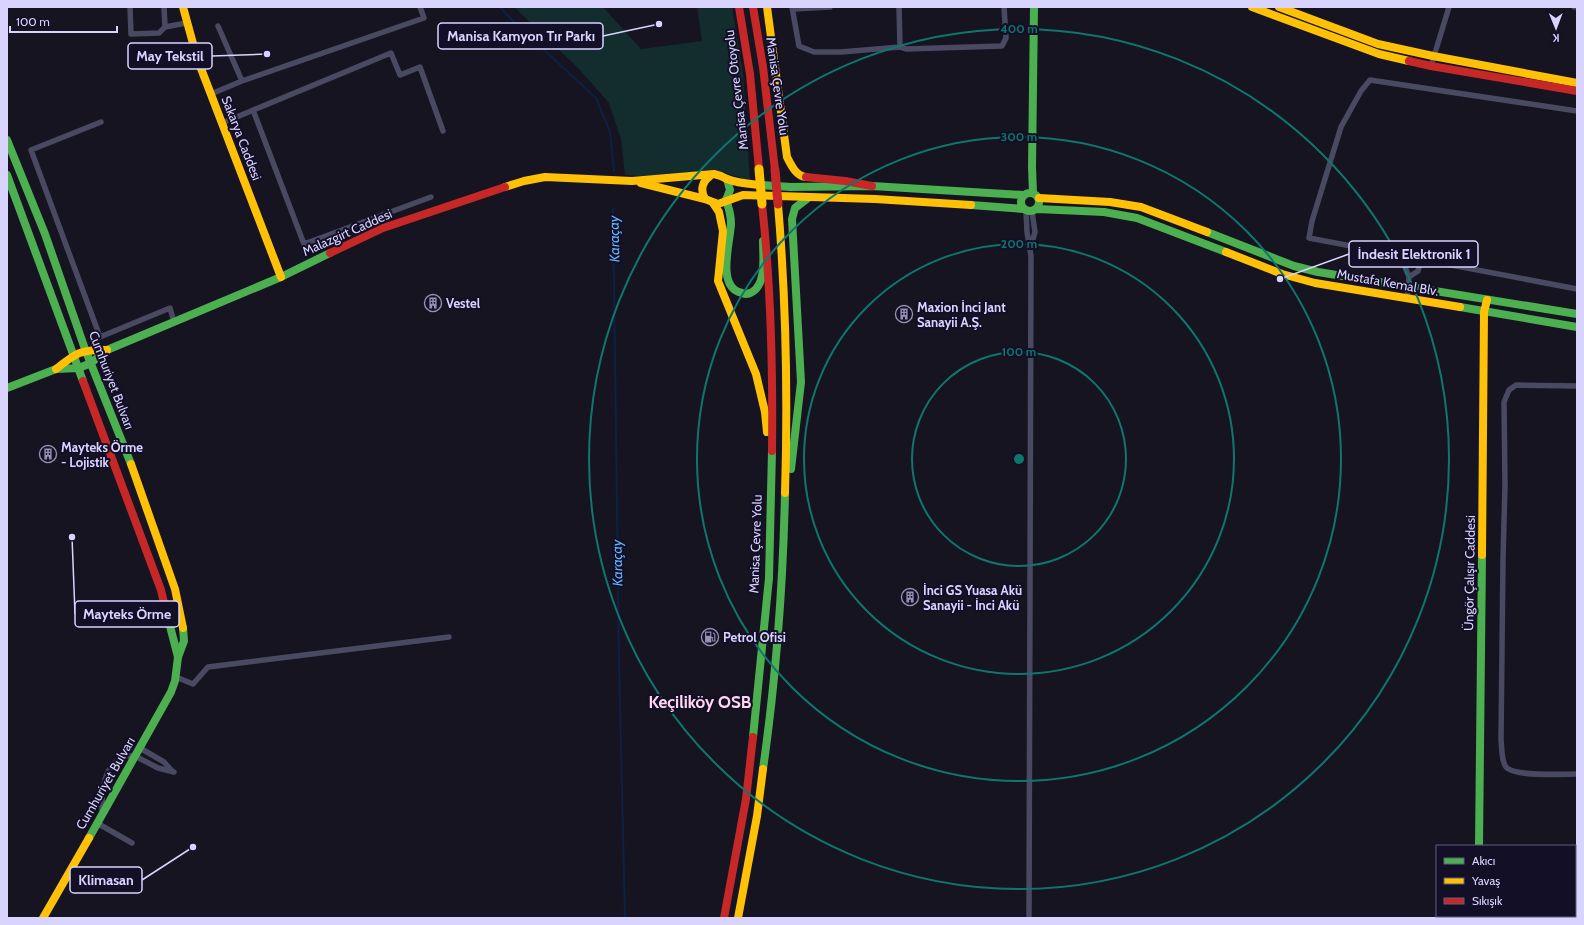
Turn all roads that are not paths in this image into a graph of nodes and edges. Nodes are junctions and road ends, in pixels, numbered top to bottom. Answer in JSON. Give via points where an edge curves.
{"nodes":[{"id":1,"x":130,"y":7,"type":"edge"},
{"id":2,"x":164,"y":7,"type":"edge"},
{"id":3,"x":183,"y":7,"type":"edge"},
{"id":4,"x":420,"y":7,"type":"edge"},
{"id":5,"x":739,"y":7,"type":"edge"},
{"id":6,"x":753,"y":7,"type":"edge"},
{"id":7,"x":767,"y":7,"type":"edge"},
{"id":8,"x":830,"y":7,"type":"edge"},
{"id":9,"x":899,"y":7,"type":"edge"},
{"id":10,"x":1004,"y":7,"type":"edge"},
{"id":11,"x":1034,"y":7,"type":"edge"},
{"id":12,"x":1252,"y":7,"type":"edge"},
{"id":13,"x":1279,"y":7,"type":"edge"},
{"id":14,"x":1450,"y":7,"type":"edge"},
{"id":15,"x":1574,"y":7,"type":"edge"},
{"id":16,"x":793,"y":8,"type":"edge"},
{"id":17,"x":1577,"y":8,"type":"edge"},
{"id":18,"x":186,"y":22,"type":"junction"},
{"id":19,"x":218,"y":26,"type":"dead end"},
{"id":20,"x":165,"y":27,"type":"junction"},
{"id":21,"x":900,"y":47,"type":"junction"},
{"id":22,"x":1433,"y":56,"type":"junction"},
{"id":23,"x":1431,"y":66,"type":"junction"},
{"id":24,"x":242,"y":81,"type":"junction"},
{"id":25,"x":1577,"y":83,"type":"edge"},
{"id":26,"x":1577,"y":91,"type":"edge"},
{"id":27,"x":211,"y":94,"type":"junction"},
{"id":28,"x":253,"y":110,"type":"junction"},
{"id":29,"x":1577,"y":111,"type":"edge"},
{"id":30,"x":101,"y":122,"type":"dead end"},
{"id":31,"x":222,"y":123,"type":"junction"},
{"id":32,"x":443,"y":131,"type":"dead end"},
{"id":33,"x":7,"y":140,"type":"edge"},
{"id":34,"x":759,"y":169,"type":"joint"},
{"id":35,"x":710,"y":176,"type":"junction"},
{"id":36,"x":8,"y":177,"type":"edge"},
{"id":37,"x":727,"y":179,"type":"junction"},
{"id":38,"x":632,"y":181,"type":"junction"},
{"id":39,"x":872,"y":186,"type":"junction"},
{"id":40,"x":1031,"y":195,"type":"junction"},
{"id":41,"x":431,"y":197,"type":"dead end"},
{"id":42,"x":808,"y":198,"type":"junction"},
{"id":43,"x":726,"y":200,"type":"junction"},
{"id":44,"x":709,"y":201,"type":"junction"},
{"id":45,"x":1030,"y":210,"type":"junction"},
{"id":46,"x":763,"y":220,"type":"junction"},
{"id":47,"x":1407,"y":258,"type":"junction"},
{"id":48,"x":1421,"y":260,"type":"junction"},
{"id":49,"x":281,"y":277,"type":"junction"},
{"id":50,"x":1409,"y":282,"type":"junction"},
{"id":51,"x":1577,"y":289,"type":"edge"},
{"id":52,"x":1407,"y":298,"type":"junction"},
{"id":53,"x":1487,"y":300,"type":"junction"},
{"id":54,"x":1484,"y":312,"type":"junction"},
{"id":55,"x":1577,"y":314,"type":"edge"},
{"id":56,"x":174,"y":322,"type":"junction"},
{"id":57,"x":1577,"y":328,"type":"edge"},
{"id":58,"x":85,"y":349,"type":"junction"},
{"id":59,"x":107,"y":350,"type":"junction"},
{"id":60,"x":74,"y":354,"type":"junction"},
{"id":61,"x":91,"y":363,"type":"junction"},
{"id":62,"x":79,"y":368,"type":"junction"},
{"id":63,"x":56,"y":369,"type":"junction"},
{"id":64,"x":1577,"y":386,"type":"edge"},
{"id":65,"x":7,"y":388,"type":"edge"},
{"id":66,"x":137,"y":480,"type":"junction"},
{"id":67,"x":123,"y":485,"type":"junction"},
{"id":68,"x":770,"y":493,"type":"junction"},
{"id":69,"x":786,"y":499,"type":"junction"},
{"id":70,"x":448,"y":637,"type":"dead end"},
{"id":71,"x":178,"y":657,"type":"junction"},
{"id":72,"x":176,"y":677,"type":"junction"},
{"id":73,"x":138,"y":752,"type":"junction"},
{"id":74,"x":1577,"y":774,"type":"edge"},
{"id":75,"x":100,"y":819,"type":"junction"},
{"id":76,"x":132,"y":843,"type":"dead end"},
{"id":77,"x":1479,"y":845,"type":"edge"},
{"id":78,"x":43,"y":918,"type":"edge"},
{"id":79,"x":724,"y":918,"type":"edge"},
{"id":80,"x":738,"y":918,"type":"edge"},
{"id":81,"x":1029,"y":918,"type":"edge"}],
"edges":[{"from":1,"to":20,"type":"street","via":[[131,34],[159,33]]},
{"from":2,"to":20,"type":"street"},
{"from":3,"to":18,"type":"main road","name":"Sakarya Caddesi"},
{"from":4,"to":24,"type":"street","via":[[424,18]]},
{"from":5,"to":34,"type":"main road","name":"Manisa Çevre Otoyolu","via":[[750,74]]},
{"from":6,"to":69,"type":"main road","name":"Manisa Çevre Yolu","bridge":true,"via":[[781,235],[787,352]]},
{"from":7,"to":39,"type":"main road","via":[[787,157],[793,169],[803,176]]},
{"from":8,"to":16,"type":"street"},
{"from":9,"to":21,"type":"street"},
{"from":10,"to":21,"type":"street","via":[[1006,38],[1002,46],[906,49]]},
{"from":11,"to":40,"type":"main road"},
{"from":12,"to":23,"type":"main road","via":[[1379,54]]},
{"from":13,"to":22,"type":"main road","via":[[1378,44]]},
{"from":14,"to":22,"type":"street"},
{"from":15,"to":17,"type":"street"},
{"from":16,"to":21,"type":"street","via":[[799,46],[814,52]]},
{"from":18,"to":20,"type":"street"},
{"from":18,"to":27,"type":"main road","name":"Sakarya Caddesi"},
{"from":19,"to":24,"type":"street"},
{"from":22,"to":23,"type":"street"},
{"from":22,"to":25,"type":"main road"},
{"from":23,"to":26,"type":"main road"},
{"from":24,"to":27,"type":"street"},
{"from":27,"to":31,"type":"main road","name":"Sakarya Caddesi"},
{"from":28,"to":31,"type":"street"},
{"from":28,"to":32,"type":"street","via":[[391,53],[400,75],[420,68]]},
{"from":28,"to":41,"type":"street","via":[[304,244]]},
{"from":29,"to":47,"type":"street","via":[[1370,80],[1341,127],[1309,238]]},
{"from":30,"to":56,"type":"street","via":[[31,150],[100,337],[170,308]]},
{"from":31,"to":49,"type":"main road","name":"Sakarya Caddesi"},
{"from":33,"to":58,"type":"main road","name":"Cumhuriyet Bulvarı","via":[[45,234]]},
{"from":34,"to":46,"type":"main road","name":"Manisa Çevre Yolu","bridge":true},
{"from":35,"to":37,"type":"main road","via":[[719,175]]},
{"from":35,"to":38,"type":"main road"},
{"from":35,"to":44,"type":"main road","via":[[701,186],[701,191]]},
{"from":36,"to":60,"type":"main road","name":"Cumhuriyet Bulvarı"},
{"from":37,"to":39,"type":"main road","via":[[749,184],[791,187]]},
{"from":37,"to":43,"type":"main road","via":[[730,187]]},
{"from":38,"to":44,"type":"main road"},
{"from":38,"to":49,"type":"main road","name":"Malazgirt Caddesi","via":[[545,177],[524,181],[383,228]]},
{"from":39,"to":40,"type":"main road","name":"Mustafa Kemal Blv."},
{"from":40,"to":45,"type":"main road","via":[[1040,203]]},
{"from":40,"to":45,"type":"main road","via":[[1021,204]]},
{"from":40,"to":50,"type":"main road","name":"Mustafa Kemal Blv.","via":[[1141,207],[1294,266],[1318,272]]},
{"from":42,"to":43,"type":"main road","name":"Mustafa Kemal Blv.","via":[[743,195]]},
{"from":42,"to":45,"type":"main road","name":"Mustafa Kemal Blv.","via":[[875,199]]},
{"from":42,"to":69,"type":"main road","via":[[796,208],[792,219],[801,382]]},
{"from":43,"to":44,"type":"main road","via":[[718,204]]},
{"from":43,"to":46,"type":"main road","via":[[731,229],[727,281],[731,288],[739,293],[753,293],[760,287]]},
{"from":44,"to":68,"type":"main road","via":[[723,220],[724,233],[717,270],[718,281],[765,403]]},
{"from":45,"to":52,"type":"main road","name":"Mustafa Kemal Blv.","via":[[1104,212],[1137,218],[1296,278]]},
{"from":45,"to":81,"type":"street","via":[[1027,232],[1030,248]]},
{"from":46,"to":68,"type":"main road","name":"Manisa Çevre Yolu","via":[[768,250],[773,378]]},
{"from":47,"to":48,"type":"street"},
{"from":47,"to":50,"type":"street","via":[[1405,267]]},
{"from":48,"to":50,"type":"street","via":[[1418,271]]},
{"from":48,"to":51,"type":"street"},
{"from":49,"to":56,"type":"main road","name":"Malazgirt Caddesi"},
{"from":50,"to":52,"type":"street"},
{"from":50,"to":53,"type":"main road","name":"Mustafa Kemal Blv."},
{"from":52,"to":54,"type":"main road","name":"Mustafa Kemal Blv."},
{"from":53,"to":54,"type":"main road","name":"Üngör Çalışır Caddesi"},
{"from":53,"to":55,"type":"main road","name":"Mustafa Kemal Blv."},
{"from":54,"to":57,"type":"main road","name":"Mustafa Kemal Blv."},
{"from":54,"to":77,"type":"main road","name":"Üngör Çalışır Caddesi"},
{"from":56,"to":59,"type":"main road","name":"Malazgirt Caddesi"},
{"from":58,"to":59,"type":"main road"},
{"from":58,"to":60,"type":"main road"},
{"from":58,"to":61,"type":"main road","name":"Cumhuriyet Bulvarı"},
{"from":59,"to":61,"type":"main road"},
{"from":60,"to":62,"type":"main road","name":"Cumhuriyet Bulvarı"},
{"from":60,"to":63,"type":"main road"},
{"from":61,"to":62,"type":"main road"},
{"from":61,"to":66,"type":"main road","name":"Cumhuriyet Bulvarı"},
{"from":62,"to":63,"type":"main road"},
{"from":62,"to":67,"type":"main road","name":"Cumhuriyet Bulvarı"},
{"from":63,"to":65,"type":"main road"},
{"from":64,"to":74,"type":"street","via":[[1516,385],[1509,390],[1504,402],[1506,485],[1501,740],[1502,758],[1512,772]]},
{"from":66,"to":67,"type":"main road"},
{"from":66,"to":71,"type":"main road","name":"Cumhuriyet Bulvarı","via":[[175,589],[184,641]]},
{"from":67,"to":71,"type":"main road","name":"Cumhuriyet Bulvarı","via":[[161,590]]},
{"from":68,"to":79,"type":"main road","name":"Manisa Çevre Yolu","via":[[769,578],[759,689],[746,799]]},
{"from":69,"to":80,"type":"main road","name":"Manisa Çevre Yolu","via":[[776,656],[759,801]]},
{"from":70,"to":72,"type":"street","via":[[208,667],[193,684]]},
{"from":71,"to":72,"type":"main road","name":"Cumhuriyet Bulvarı"},
{"from":72,"to":73,"type":"main road","name":"Cumhuriyet Bulvarı","via":[[171,692]]},
{"from":73,"to":73,"type":"street","via":[[158,768],[174,772],[164,762]]},
{"from":73,"to":75,"type":"main road","name":"Cumhuriyet Bulvarı"},
{"from":73,"to":75,"type":"street","via":[[124,756],[111,767],[102,796]]},
{"from":75,"to":76,"type":"street"},
{"from":75,"to":78,"type":"main road","name":"Cumhuriyet Bulvarı"}]}
